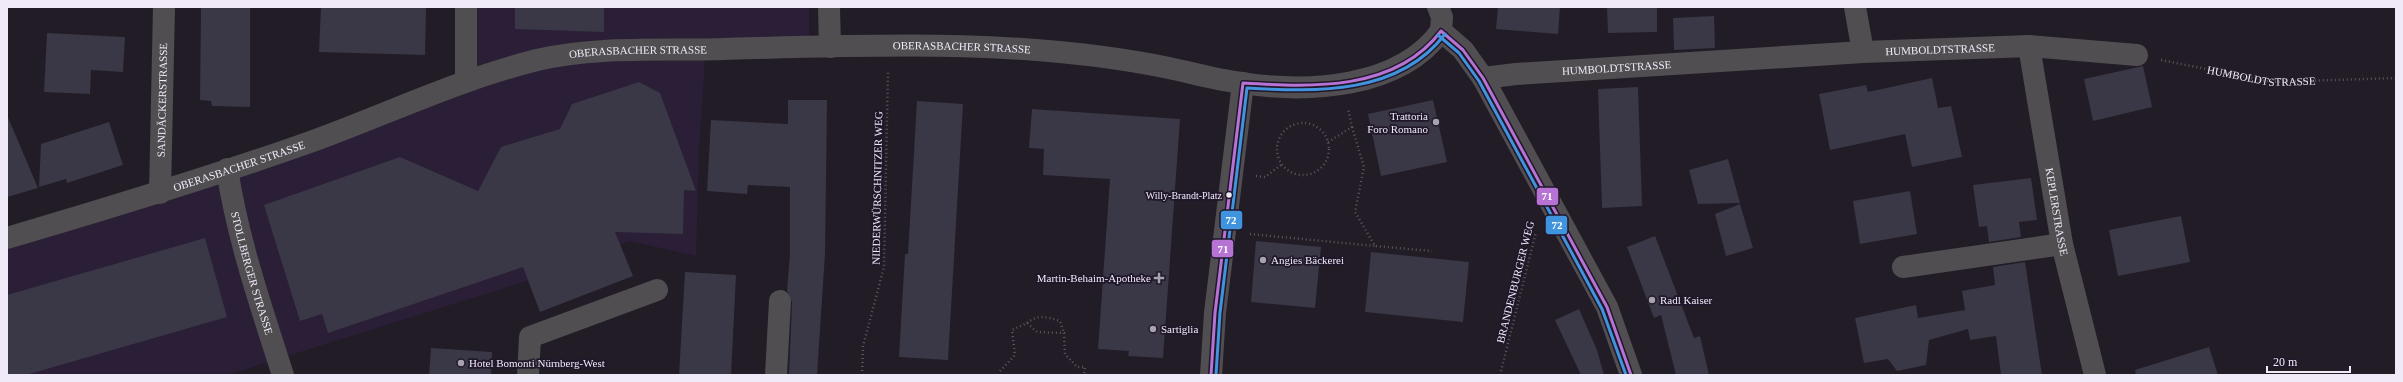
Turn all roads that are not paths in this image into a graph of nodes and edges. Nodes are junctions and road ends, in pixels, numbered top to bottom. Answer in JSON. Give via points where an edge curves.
{"nodes":[{"id":1,"x":164,"y":7,"type":"edge"},
{"id":2,"x":466,"y":7,"type":"edge"},
{"id":3,"x":829,"y":7,"type":"edge"},
{"id":4,"x":1438,"y":7,"type":"edge"},
{"id":5,"x":1854,"y":7,"type":"edge"},
{"id":6,"x":1441,"y":31,"type":"junction"},
{"id":7,"x":830,"y":46,"type":"junction"},
{"id":8,"x":2029,"y":46,"type":"junction"},
{"id":9,"x":1863,"y":52,"type":"junction"},
{"id":10,"x":2137,"y":55,"type":"road end"},
{"id":11,"x":1483,"y":78,"type":"junction"},
{"id":12,"x":466,"y":81,"type":"junction"},
{"id":13,"x":1243,"y":84,"type":"junction"},
{"id":14,"x":227,"y":169,"type":"junction"},
{"id":15,"x":160,"y":193,"type":"junction"},
{"id":16,"x":7,"y":238,"type":"edge"},
{"id":17,"x":2062,"y":244,"type":"junction"},
{"id":18,"x":1903,"y":267,"type":"dead end"},
{"id":19,"x":657,"y":290,"type":"dead end"},
{"id":20,"x":780,"y":302,"type":"dead end"},
{"id":21,"x":283,"y":375,"type":"edge"},
{"id":22,"x":528,"y":375,"type":"edge"},
{"id":23,"x":776,"y":375,"type":"edge"},
{"id":24,"x":1211,"y":375,"type":"edge"},
{"id":25,"x":1631,"y":375,"type":"edge"},
{"id":26,"x":2095,"y":375,"type":"edge"}],
"edges":[{"from":1,"to":15,"type":"street","name":"SANDÄCKERSTRASSE"},
{"from":2,"to":12,"type":"street"},
{"from":3,"to":7,"type":"street"},
{"from":4,"to":6,"type":"street","via":[[1442,17]]},
{"from":5,"to":9,"type":"street"},
{"from":6,"to":11,"type":"street","via":[[1463,50]]},
{"from":6,"to":13,"type":"street","name":"OBERASBACHER STRASSE","via":[[1430,47],[1408,62],[1372,77],[1343,85],[1320,87]]},
{"from":7,"to":12,"type":"street","name":"OBERASBACHER STRASSE","via":[[591,51],[539,60]]},
{"from":7,"to":13,"type":"street","name":"OBERASBACHER STRASSE","via":[[997,46],[1114,57]]},
{"from":8,"to":9,"type":"street","name":"HUMBOLDTSTRASSE"},
{"from":8,"to":10,"type":"street","name":"HUMBOLDTSTRASSE"},
{"from":8,"to":17,"type":"street","name":"KEPLERSTRASSE"},
{"from":9,"to":11,"type":"street","name":"HUMBOLDTSTRASSE"},
{"from":11,"to":25,"type":"street","via":[[1607,307]]},
{"from":12,"to":14,"type":"street","name":"OBERASBACHER STRASSE","via":[[317,139]]},
{"from":13,"to":24,"type":"street","via":[[1224,231]]},
{"from":14,"to":15,"type":"street","name":"OBERASBACHER STRASSE"},
{"from":14,"to":21,"type":"street","name":"STOLLBERGER STRASSE","via":[[244,253]]},
{"from":15,"to":16,"type":"street","name":"OBERASBACHER STRASSE"},
{"from":17,"to":18,"type":"street"},
{"from":17,"to":26,"type":"street","name":"KEPLERSTRASSE"},
{"from":19,"to":22,"type":"street","via":[[530,336]]},
{"from":20,"to":23,"type":"street"}]}
